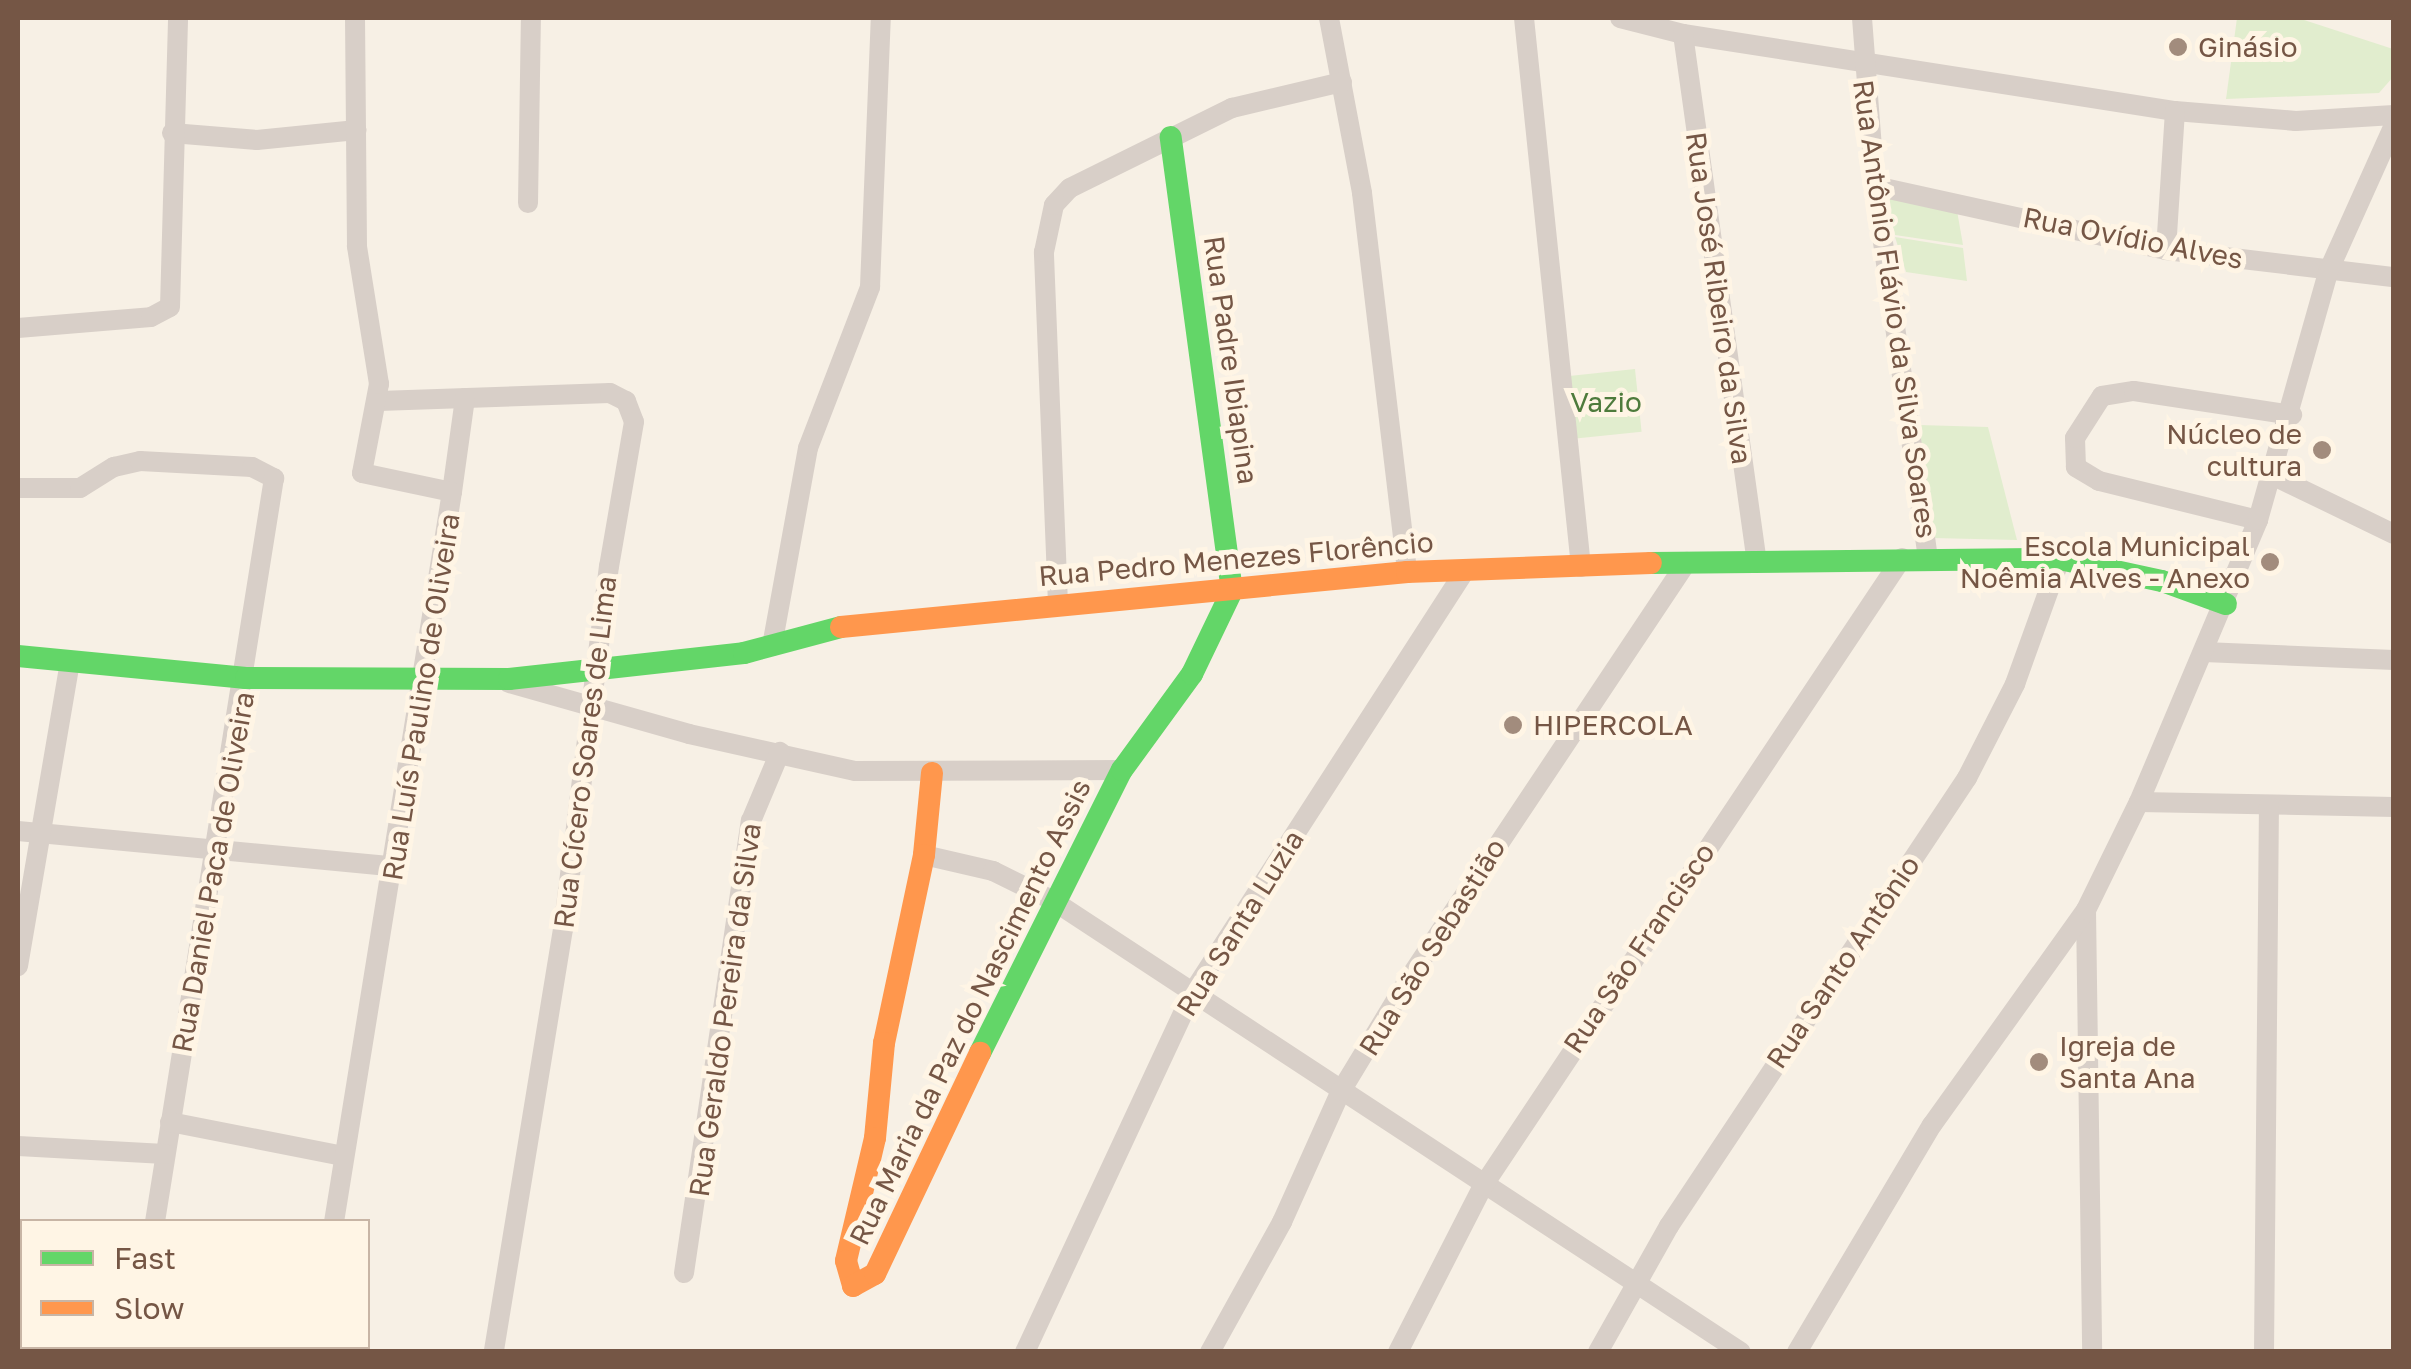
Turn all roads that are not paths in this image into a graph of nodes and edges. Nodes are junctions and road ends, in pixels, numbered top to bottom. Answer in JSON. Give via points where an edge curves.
{"nodes":[{"id":1,"x":178,"y":18,"type":"edge"},
{"id":2,"x":355,"y":18,"type":"edge"},
{"id":3,"x":530,"y":18,"type":"edge"},
{"id":4,"x":880,"y":18,"type":"edge"},
{"id":5,"x":1330,"y":18,"type":"edge"},
{"id":6,"x":1524,"y":18,"type":"edge"},
{"id":7,"x":1620,"y":18,"type":"edge"},
{"id":8,"x":1862,"y":18,"type":"edge"},
{"id":9,"x":1682,"y":34,"type":"junction"},
{"id":10,"x":1861,"y":61,"type":"junction"},
{"id":11,"x":1342,"y":82,"type":"junction"},
{"id":12,"x":2175,"y":111,"type":"junction"},
{"id":13,"x":2394,"y":115,"type":"edge"},
{"id":14,"x":2394,"y":125,"type":"edge"},
{"id":15,"x":357,"y":130,"type":"junction"},
{"id":16,"x":172,"y":133,"type":"junction"},
{"id":17,"x":1170,"y":137,"type":"junction"},
{"id":18,"x":1874,"y":186,"type":"junction"},
{"id":19,"x":528,"y":203,"type":"dead end"},
{"id":20,"x":2166,"y":250,"type":"junction"},
{"id":21,"x":2328,"y":272,"type":"junction"},
{"id":22,"x":2394,"y":277,"type":"edge"},
{"id":23,"x":18,"y":328,"type":"edge"},
{"id":24,"x":464,"y":398,"type":"junction"},
{"id":25,"x":378,"y":401,"type":"junction"},
{"id":26,"x":2292,"y":415,"type":"junction"},
{"id":27,"x":2274,"y":476,"type":"junction"},
{"id":28,"x":18,"y":488,"type":"edge"},
{"id":29,"x":452,"y":492,"type":"junction"},
{"id":30,"x":2258,"y":520,"type":"junction"},
{"id":31,"x":2394,"y":534,"type":"edge"},
{"id":32,"x":1928,"y":557,"type":"junction"},
{"id":33,"x":1902,"y":558,"type":"junction"},
{"id":34,"x":2060,"y":559,"type":"junction"},
{"id":35,"x":1687,"y":562,"type":"junction"},
{"id":36,"x":1757,"y":563,"type":"junction"},
{"id":37,"x":1581,"y":567,"type":"junction"},
{"id":38,"x":1466,"y":570,"type":"junction"},
{"id":39,"x":1408,"y":572,"type":"junction"},
{"id":40,"x":1232,"y":591,"type":"junction"},
{"id":41,"x":1058,"y":604,"type":"junction"},
{"id":42,"x":2226,"y":604,"type":"junction"},
{"id":43,"x":772,"y":646,"type":"junction"},
{"id":44,"x":2204,"y":652,"type":"junction"},
{"id":45,"x":18,"y":656,"type":"edge"},
{"id":46,"x":2394,"y":660,"type":"edge"},
{"id":47,"x":70,"y":662,"type":"junction"},
{"id":48,"x":598,"y":672,"type":"junction"},
{"id":49,"x":246,"y":678,"type":"junction"},
{"id":50,"x":497,"y":680,"type":"junction"},
{"id":51,"x":424,"y":683,"type":"junction"},
{"id":52,"x":594,"y":706,"type":"junction"},
{"id":53,"x":780,"y":752,"type":"junction"},
{"id":54,"x":1122,"y":770,"type":"junction"},
{"id":55,"x":932,"y":774,"type":"junction"},
{"id":56,"x":2139,"y":802,"type":"junction"},
{"id":57,"x":2269,"y":806,"type":"junction"},
{"id":58,"x":2394,"y":807,"type":"edge"},
{"id":59,"x":26,"y":832,"type":"edge"},
{"id":60,"x":214,"y":847,"type":"junction"},
{"id":61,"x":924,"y":855,"type":"junction"},
{"id":62,"x":396,"y":868,"type":"junction"},
{"id":63,"x":1052,"y":900,"type":"junction"},
{"id":64,"x":2086,"y":910,"type":"junction"},
{"id":65,"x":18,"y":966,"type":"edge"},
{"id":66,"x":1193,"y":992,"type":"junction"},
{"id":67,"x":1341,"y":1092,"type":"junction"},
{"id":68,"x":170,"y":1122,"type":"junction"},
{"id":69,"x":18,"y":1146,"type":"edge"},
{"id":70,"x":165,"y":1154,"type":"junction"},
{"id":71,"x":344,"y":1156,"type":"junction"},
{"id":72,"x":1483,"y":1186,"type":"junction"},
{"id":73,"x":156,"y":1219,"type":"edge"},
{"id":74,"x":334,"y":1219,"type":"edge"},
{"id":75,"x":684,"y":1273,"type":"dead end"},
{"id":76,"x":1633,"y":1283,"type":"junction"},
{"id":77,"x":494,"y":1352,"type":"edge"},
{"id":78,"x":1026,"y":1352,"type":"edge"},
{"id":79,"x":1210,"y":1352,"type":"edge"},
{"id":80,"x":1398,"y":1352,"type":"edge"},
{"id":81,"x":1598,"y":1352,"type":"edge"},
{"id":82,"x":1741,"y":1352,"type":"edge"},
{"id":83,"x":1797,"y":1352,"type":"edge"},
{"id":84,"x":2092,"y":1352,"type":"edge"},
{"id":85,"x":2264,"y":1352,"type":"edge"}],
"edges":[{"from":1,"to":16,"type":"street"},
{"from":2,"to":15,"type":"street","name":"Rua Luís Paulino de Oliveira"},
{"from":3,"to":19,"type":"street"},
{"from":4,"to":43,"type":"street","via":[[870,287],[808,448]]},
{"from":5,"to":11,"type":"street"},
{"from":6,"to":37,"type":"street"},
{"from":7,"to":9,"type":"street"},
{"from":8,"to":10,"type":"street","name":"Rua Antônio Flávio da Silva Soares"},
{"from":9,"to":10,"type":"street"},
{"from":9,"to":36,"type":"street","name":"Rua José Ribeiro da Silva"},
{"from":10,"to":12,"type":"street"},
{"from":10,"to":18,"type":"street","name":"Rua Antônio Flávio da Silva Soares"},
{"from":11,"to":17,"type":"street","via":[[1247,103]]},
{"from":11,"to":39,"type":"street","via":[[1374,282]]},
{"from":12,"to":13,"type":"street","via":[[2296,120]]},
{"from":12,"to":20,"type":"street"},
{"from":14,"to":21,"type":"street"},
{"from":15,"to":16,"type":"street","via":[[257,140]]},
{"from":15,"to":25,"type":"street","name":"Rua Luís Paulino de Oliveira","via":[[357,246]]},
{"from":16,"to":23,"type":"street","via":[[170,307],[150,317]]},
{"from":17,"to":40,"type":"street","name":"Rua Padre Ibiapina"},
{"from":17,"to":41,"type":"street","via":[[1062,194],[1047,222]]},
{"from":18,"to":20,"type":"street","name":"Rua Ovídio Alves"},
{"from":18,"to":32,"type":"street","name":"Rua Antônio Flávio da Silva Soares"},
{"from":20,"to":21,"type":"street","name":"Rua Ovídio Alves"},
{"from":21,"to":22,"type":"street","name":"Rua Ovídio Alves"},
{"from":21,"to":26,"type":"street"},
{"from":24,"to":25,"type":"street","name":"Rua Cícero Soares de Lima"},
{"from":24,"to":29,"type":"street"},
{"from":24,"to":48,"type":"street","name":"Rua Cícero Soares de Lima","via":[[610,393],[631,409],[634,447],[612,542]]},
{"from":25,"to":29,"type":"street","name":"Rua Luís Paulino de Oliveira","via":[[362,473]]},
{"from":26,"to":27,"type":"street"},
{"from":26,"to":30,"type":"street","via":[[2134,390],[2102,396],[2074,438],[2076,467],[2099,481]]},
{"from":27,"to":30,"type":"street"},
{"from":27,"to":31,"type":"street"},
{"from":28,"to":49,"type":"street","name":"Rua Daniel Paca de Oliveira","via":[[80,488],[114,466],[140,461],[252,467],[274,478]]},
{"from":29,"to":51,"type":"street","name":"Rua Luís Paulino de Oliveira"},
{"from":30,"to":42,"type":"street"},
{"from":32,"to":33,"type":"street","name":"Rua Pedro Menezes Florêncio"},
{"from":32,"to":34,"type":"street","name":"Rua Pedro Menezes Florêncio"},
{"from":33,"to":36,"type":"street","name":"Rua Pedro Menezes Florêncio"},
{"from":33,"to":72,"type":"street","name":"Rua São Francisco"},
{"from":34,"to":42,"type":"street","name":"Rua Pedro Menezes Florêncio","via":[[2162,581]]},
{"from":34,"to":76,"type":"street","name":"Rua Santo Antônio","via":[[2021,668],[1967,778]]},
{"from":35,"to":36,"type":"street","name":"Rua Pedro Menezes Florêncio"},
{"from":35,"to":37,"type":"street","name":"Rua Pedro Menezes Florêncio"},
{"from":35,"to":67,"type":"street","name":"Rua São Sebastião","via":[[1442,927]]},
{"from":37,"to":38,"type":"street","name":"Rua Pedro Menezes Florêncio"},
{"from":38,"to":39,"type":"street","name":"Rua Pedro Menezes Florêncio"},
{"from":38,"to":66,"type":"street","name":"Rua Santa Luzia"},
{"from":39,"to":40,"type":"street","name":"Rua Pedro Menezes Florêncio"},
{"from":40,"to":41,"type":"street","name":"Rua Pedro Menezes Florêncio"},
{"from":40,"to":54,"type":"street","name":"Rua Maria da Paz do Nascimento Assis","via":[[1192,674]]},
{"from":41,"to":43,"type":"street","name":"Rua Pedro Menezes Florêncio","via":[[824,628]]},
{"from":42,"to":44,"type":"street"},
{"from":43,"to":48,"type":"street","name":"Rua Pedro Menezes Florêncio"},
{"from":44,"to":46,"type":"street"},
{"from":44,"to":56,"type":"street"},
{"from":45,"to":47,"type":"street","name":"Rua Pedro Menezes Florêncio"},
{"from":47,"to":49,"type":"street","name":"Rua Pedro Menezes Florêncio"},
{"from":47,"to":59,"type":"street"},
{"from":48,"to":50,"type":"street","name":"Rua Pedro Menezes Florêncio"},
{"from":48,"to":52,"type":"street","name":"Rua Cícero Soares de Lima"},
{"from":49,"to":51,"type":"street","name":"Rua Pedro Menezes Florêncio"},
{"from":49,"to":60,"type":"street","name":"Rua Daniel Paca de Oliveira"},
{"from":50,"to":51,"type":"street","name":"Rua Pedro Menezes Florêncio"},
{"from":50,"to":52,"type":"street"},
{"from":51,"to":62,"type":"street","name":"Rua Luís Paulino de Oliveira"},
{"from":52,"to":53,"type":"street"},
{"from":52,"to":77,"type":"street","name":"Rua Cícero Soares de Lima"},
{"from":53,"to":55,"type":"street","via":[[855,770]]},
{"from":53,"to":75,"type":"street","name":"Rua Geraldo Pereira da Silva","via":[[754,810]]},
{"from":54,"to":55,"type":"street"},
{"from":54,"to":63,"type":"street","name":"Rua Maria da Paz do Nascimento Assis"},
{"from":55,"to":61,"type":"street"},
{"from":56,"to":57,"type":"street"},
{"from":56,"to":64,"type":"street"},
{"from":57,"to":58,"type":"street"},
{"from":57,"to":85,"type":"street"},
{"from":59,"to":60,"type":"street"},
{"from":59,"to":65,"type":"street"},
{"from":60,"to":62,"type":"street"},
{"from":60,"to":68,"type":"street","name":"Rua Daniel Paca de Oliveira"},
{"from":61,"to":63,"type":"street","via":[[976,865]]},
{"from":61,"to":63,"type":"street","name":"Rua Maria da Paz do Nascimento Assis","via":[[891,1005],[875,1138],[846,1277],[858,1287],[875,1274]]},
{"from":62,"to":71,"type":"street","name":"Rua Luís Paulino de Oliveira"},
{"from":63,"to":66,"type":"street"},
{"from":64,"to":83,"type":"street","via":[[1932,1126]]},
{"from":64,"to":84,"type":"street"},
{"from":66,"to":67,"type":"street"},
{"from":66,"to":78,"type":"street","name":"Rua Santa Luzia"},
{"from":67,"to":72,"type":"street"},
{"from":67,"to":79,"type":"street","name":"Rua São Sebastião","via":[[1282,1222]]},
{"from":68,"to":70,"type":"street","name":"Rua Daniel Paca de Oliveira"},
{"from":68,"to":71,"type":"street"},
{"from":69,"to":70,"type":"street"},
{"from":70,"to":73,"type":"street","name":"Rua Daniel Paca de Oliveira"},
{"from":71,"to":74,"type":"street","name":"Rua Luís Paulino de Oliveira"},
{"from":72,"to":76,"type":"street"},
{"from":72,"to":80,"type":"street","name":"Rua São Francisco"},
{"from":76,"to":81,"type":"street","name":"Rua Santo Antônio"},
{"from":76,"to":82,"type":"street"}]}
